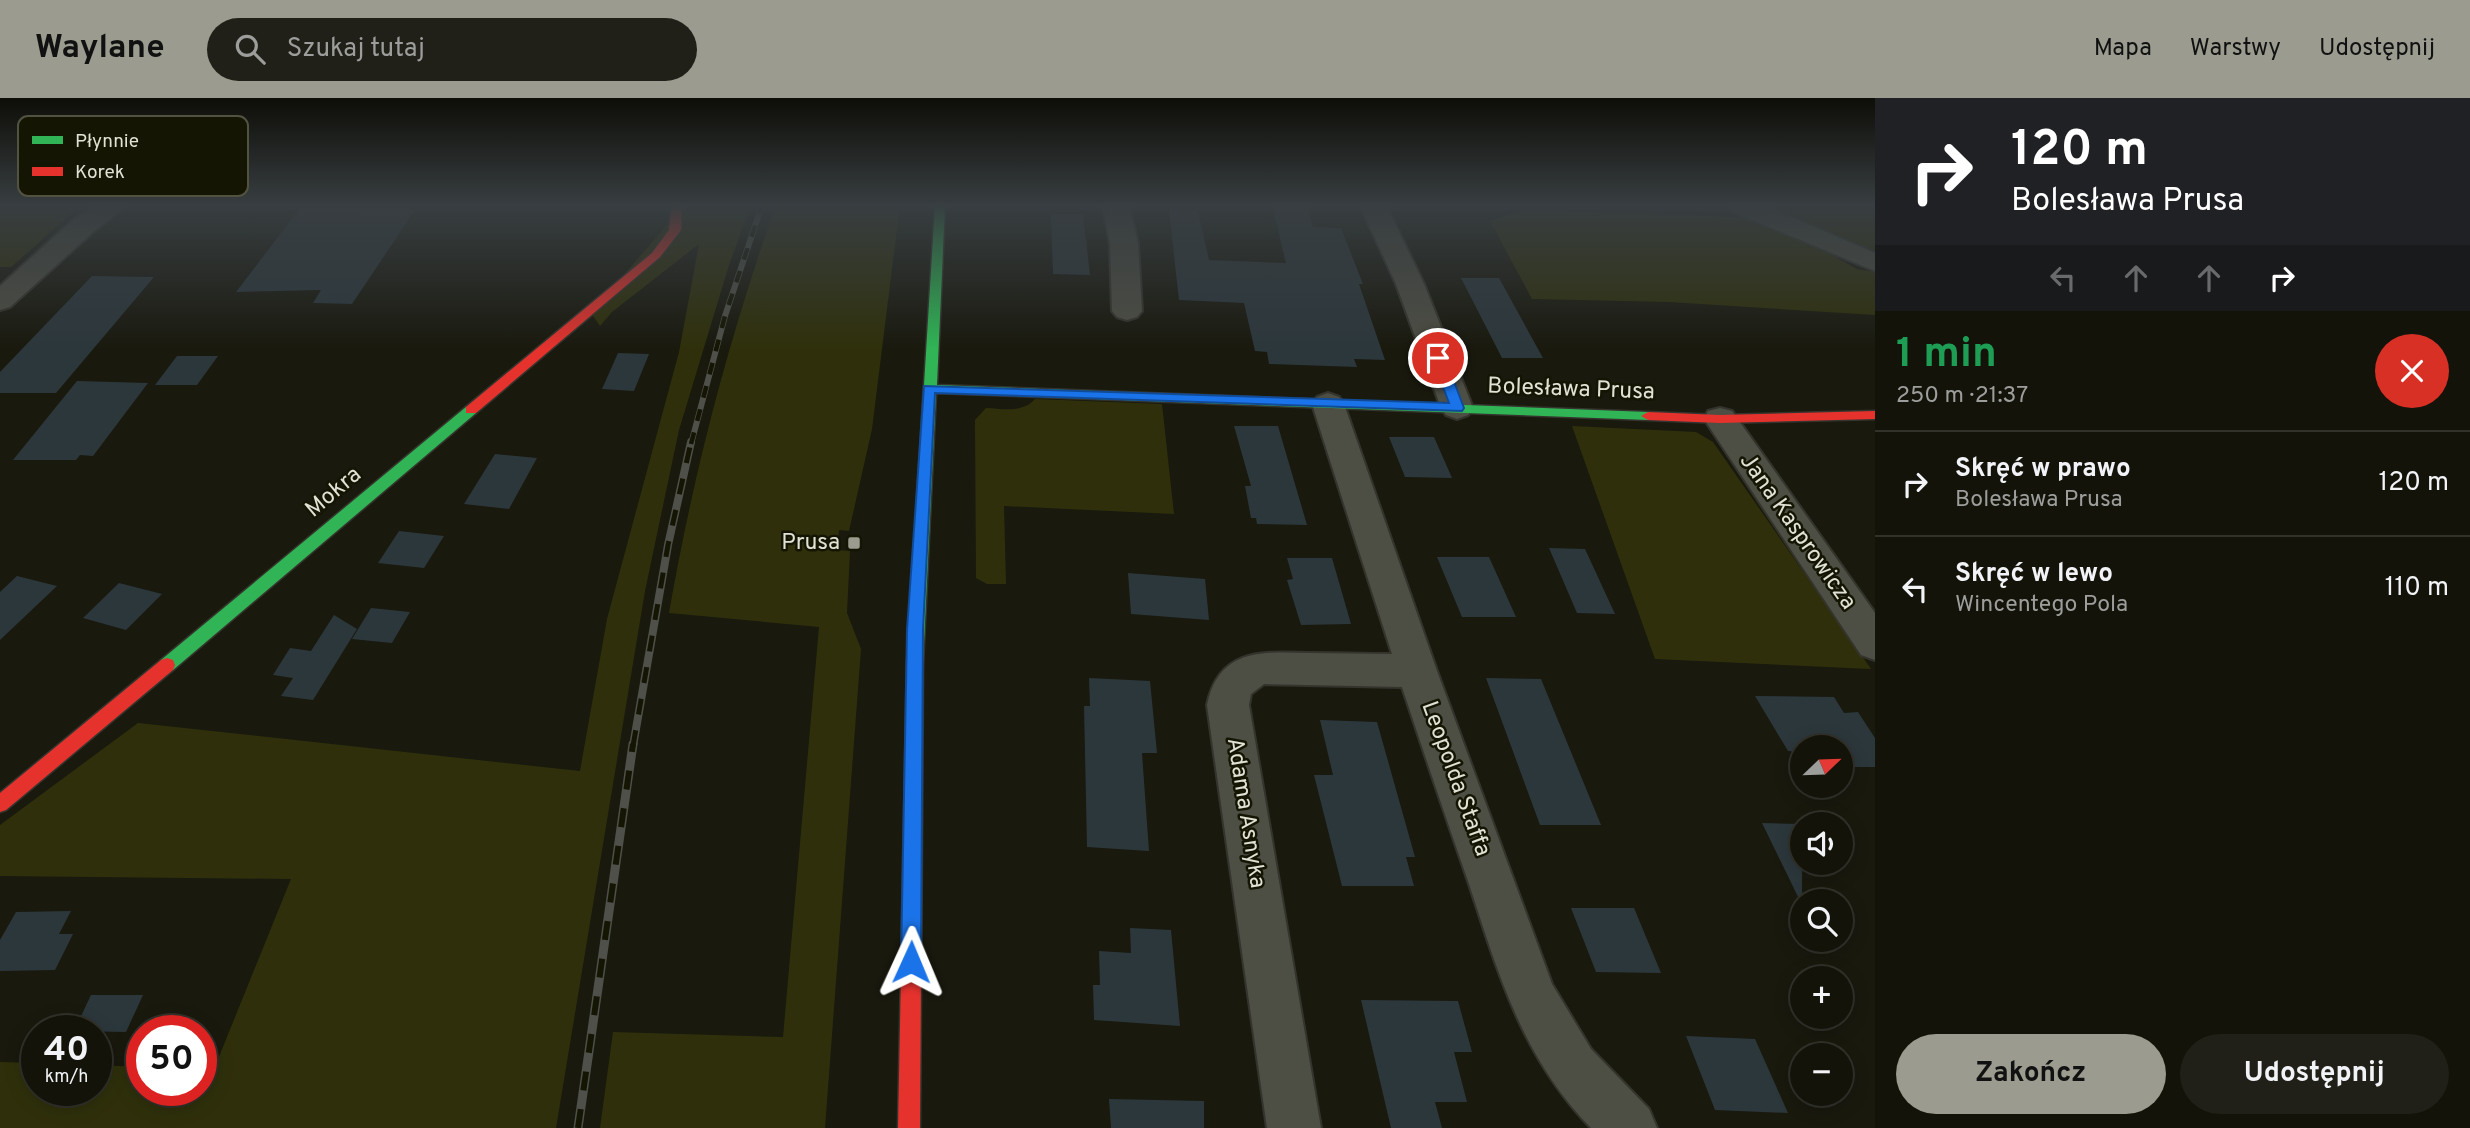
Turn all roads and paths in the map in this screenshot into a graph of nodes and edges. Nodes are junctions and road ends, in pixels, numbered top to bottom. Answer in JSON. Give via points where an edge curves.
{"nodes":[{"id":1,"x":52,"y":253,"type":"edge"},
{"id":2,"x":657,"y":253,"type":"edge"},
{"id":3,"x":937,"y":253,"type":"edge"},
{"id":4,"x":1125,"y":253,"type":"edge"},
{"id":5,"x":1396,"y":253,"type":"edge"},
{"id":6,"x":1852,"y":253,"type":"edge"},
{"id":7,"x":1875,"y":263,"type":"edge"},
{"id":8,"x":0,"y":300,"type":"edge"},
{"id":9,"x":1128,"y":311,"type":"dead end"},
{"id":10,"x":929,"y":389,"type":"junction"},
{"id":11,"x":1328,"y":404,"type":"junction"},
{"id":12,"x":1457,"y":408,"type":"junction"},
{"id":13,"x":1875,"y":415,"type":"edge"},
{"id":14,"x":1720,"y":419,"type":"junction"},
{"id":15,"x":1875,"y":644,"type":"edge"},
{"id":16,"x":1417,"y":671,"type":"junction"},
{"id":17,"x":0,"y":804,"type":"edge"},
{"id":18,"x":909,"y":1128,"type":"edge"},
{"id":19,"x":1294,"y":1128,"type":"edge"},
{"id":20,"x":1630,"y":1128,"type":"edge"}],
"edges":[{"from":1,"to":8,"type":"street"},
{"from":2,"to":17,"type":"street","name":"Mokra"},
{"from":3,"to":10,"type":"street"},
{"from":4,"to":9,"type":"street"},
{"from":5,"to":12,"type":"street"},
{"from":6,"to":7,"type":"street"},
{"from":10,"to":11,"type":"street","name":"Bolesława Prusa"},
{"from":10,"to":18,"type":"street","via":[[915,630]]},
{"from":11,"to":12,"type":"street","name":"Bolesława Prusa"},
{"from":11,"to":16,"type":"street","name":"Leopolda Staffa"},
{"from":12,"to":14,"type":"street","name":"Bolesława Prusa"},
{"from":13,"to":14,"type":"street","name":"Bolesława Prusa"},
{"from":14,"to":15,"type":"street","name":"Jana Kasprowicza"},
{"from":16,"to":19,"type":"street","name":"Adama Asnyka","via":[[1259,668],[1239,678],[1230,690],[1228,705]]},
{"from":16,"to":20,"type":"street","name":"Leopolda Staffa","via":[[1547,1030],[1569,1066]]}]}
